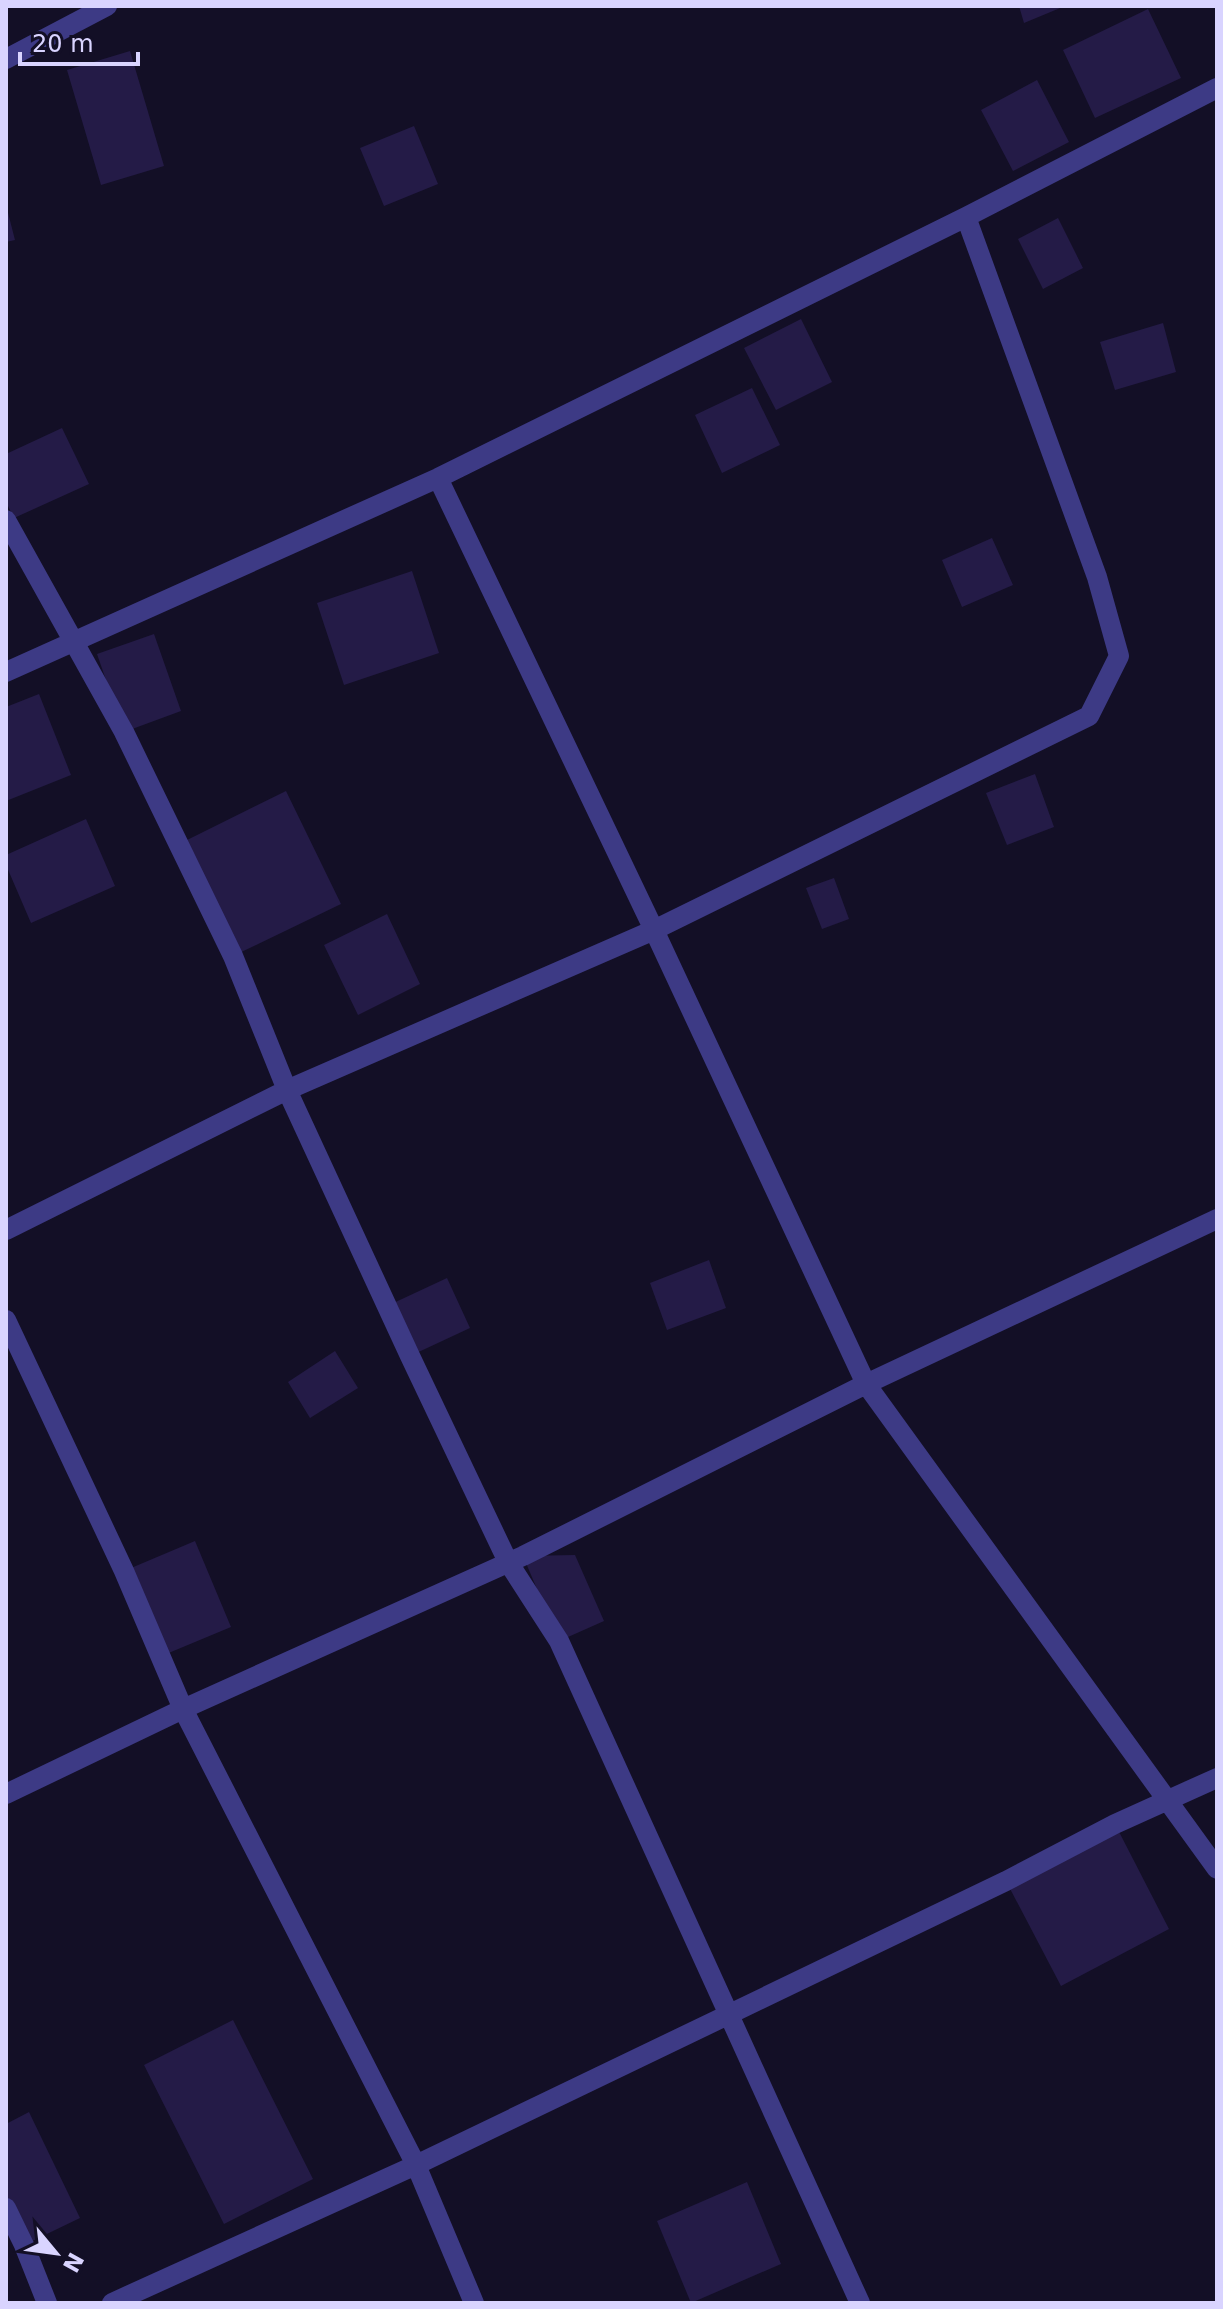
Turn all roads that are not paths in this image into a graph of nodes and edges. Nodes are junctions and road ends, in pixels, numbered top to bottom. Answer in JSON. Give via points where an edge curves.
{"nodes":[{"id":1,"x":107,"y":6,"type":"edge"},
{"id":2,"x":6,"y":59,"type":"edge"},
{"id":3,"x":1217,"y":88,"type":"edge"},
{"id":4,"x":966,"y":217,"type":"junction"},
{"id":5,"x":438,"y":478,"type":"junction"},
{"id":6,"x":6,"y":520,"type":"edge"},
{"id":7,"x":72,"y":641,"type":"junction"},
{"id":8,"x":6,"y":672,"type":"edge"},
{"id":9,"x":654,"y":930,"type":"junction"},
{"id":10,"x":287,"y":1090,"type":"junction"},
{"id":11,"x":1217,"y":1219,"type":"edge"},
{"id":12,"x":6,"y":1230,"type":"edge"},
{"id":13,"x":6,"y":1320,"type":"edge"},
{"id":14,"x":866,"y":1384,"type":"junction"},
{"id":15,"x":508,"y":1562,"type":"junction"},
{"id":16,"x":183,"y":1709,"type":"junction"},
{"id":17,"x":1217,"y":1778,"type":"edge"},
{"id":18,"x":6,"y":1794,"type":"edge"},
{"id":19,"x":1168,"y":1802,"type":"junction"},
{"id":20,"x":1217,"y":1869,"type":"edge"},
{"id":21,"x":730,"y":2015,"type":"junction"},
{"id":22,"x":416,"y":2165,"type":"junction"},
{"id":23,"x":6,"y":2208,"type":"edge"},
{"id":24,"x":47,"y":2303,"type":"edge"},
{"id":25,"x":112,"y":2303,"type":"edge"},
{"id":26,"x":474,"y":2303,"type":"edge"},
{"id":27,"x":860,"y":2303,"type":"edge"}],
"edges":[{"from":1,"to":2,"type":"street"},
{"from":3,"to":4,"type":"street"},
{"from":4,"to":5,"type":"street"},
{"from":4,"to":9,"type":"street","via":[[1097,577],[1119,656],[1089,716]]},
{"from":5,"to":7,"type":"street"},
{"from":5,"to":9,"type":"street"},
{"from":6,"to":7,"type":"street"},
{"from":7,"to":8,"type":"street"},
{"from":7,"to":10,"type":"street","via":[[124,732],[233,956]]},
{"from":9,"to":10,"type":"street"},
{"from":9,"to":14,"type":"street"},
{"from":10,"to":12,"type":"street"},
{"from":10,"to":15,"type":"street"},
{"from":11,"to":14,"type":"street"},
{"from":13,"to":16,"type":"street"},
{"from":14,"to":15,"type":"street"},
{"from":14,"to":19,"type":"street"},
{"from":15,"to":16,"type":"street"},
{"from":15,"to":21,"type":"street","via":[[559,1641]]},
{"from":16,"to":18,"type":"street"},
{"from":16,"to":22,"type":"street"},
{"from":17,"to":19,"type":"street"},
{"from":19,"to":20,"type":"street"},
{"from":19,"to":21,"type":"street"},
{"from":21,"to":22,"type":"street"},
{"from":21,"to":27,"type":"street"},
{"from":22,"to":25,"type":"street"},
{"from":22,"to":26,"type":"street"},
{"from":23,"to":24,"type":"street"}]}
